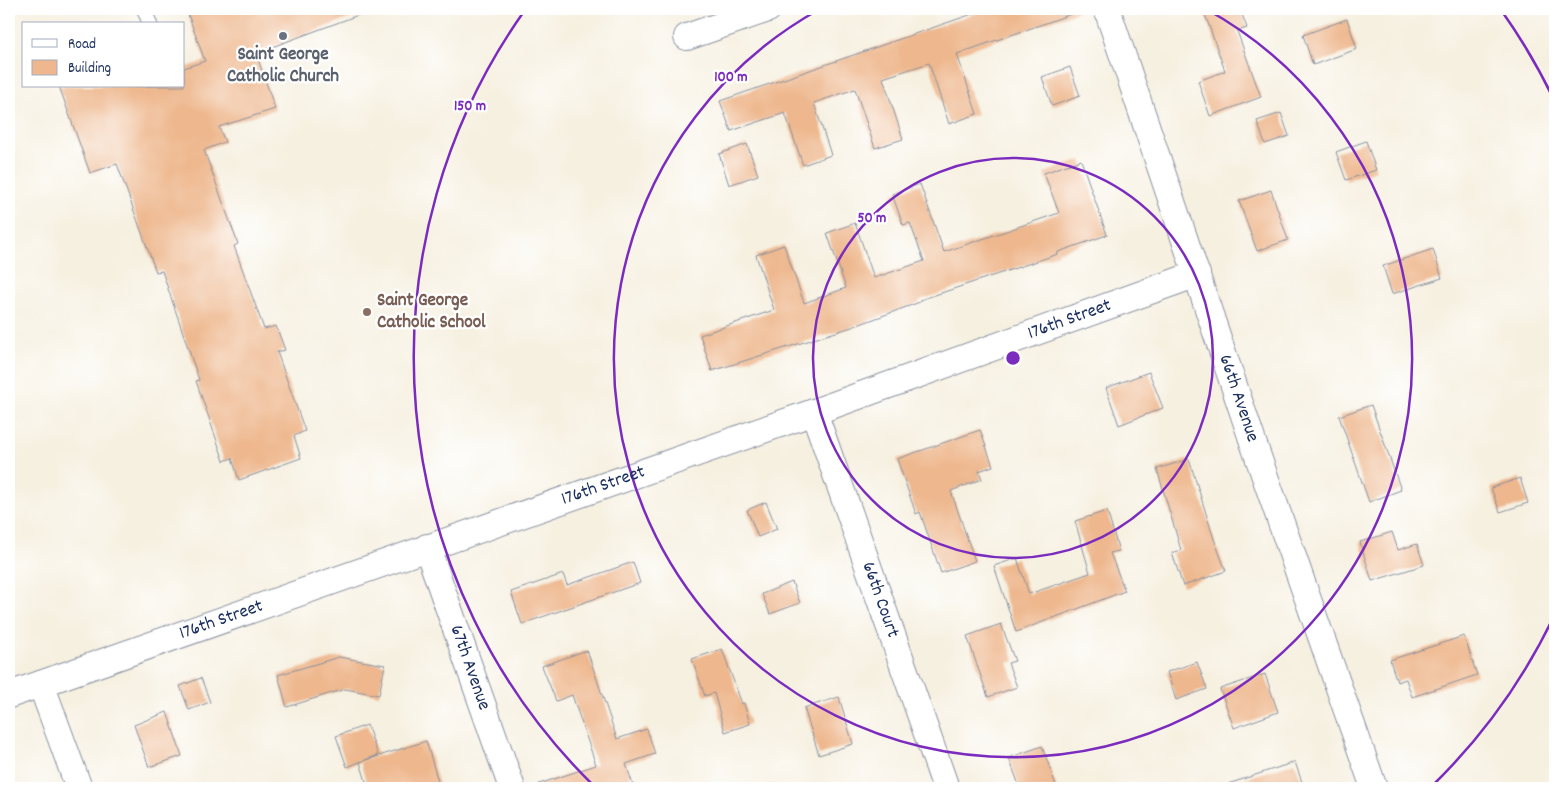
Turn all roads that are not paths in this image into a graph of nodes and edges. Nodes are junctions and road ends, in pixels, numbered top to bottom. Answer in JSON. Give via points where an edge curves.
{"nodes":[{"id":1,"x":144,"y":9,"type":"edge"},
{"id":2,"x":768,"y":9,"type":"edge"},
{"id":3,"x":1107,"y":9,"type":"edge"},
{"id":4,"x":149,"y":22,"type":"edge"},
{"id":5,"x":687,"y":37,"type":"dead end"},
{"id":6,"x":1197,"y":274,"type":"junction"},
{"id":7,"x":814,"y":412,"type":"junction"},
{"id":8,"x":427,"y":547,"type":"junction"},
{"id":9,"x":41,"y":684,"type":"junction"},
{"id":10,"x":9,"y":695,"type":"edge"},
{"id":11,"x":79,"y":788,"type":"edge"},
{"id":12,"x":512,"y":788,"type":"edge"},
{"id":13,"x":946,"y":788,"type":"edge"},
{"id":14,"x":1374,"y":788,"type":"edge"}],
"edges":[{"from":1,"to":4,"type":"lane"},
{"from":2,"to":5,"type":"street"},
{"from":3,"to":6,"type":"street","name":"66th Avenue"},
{"from":6,"to":7,"type":"street","name":"176th Street"},
{"from":6,"to":14,"type":"street","name":"66th Avenue"},
{"from":7,"to":8,"type":"street","name":"176th Street"},
{"from":7,"to":13,"type":"street","name":"66th Court"},
{"from":8,"to":9,"type":"street","name":"176th Street"},
{"from":8,"to":12,"type":"street","name":"67th Avenue"},
{"from":9,"to":10,"type":"street","name":"176th Street"},
{"from":9,"to":11,"type":"street"}]}
